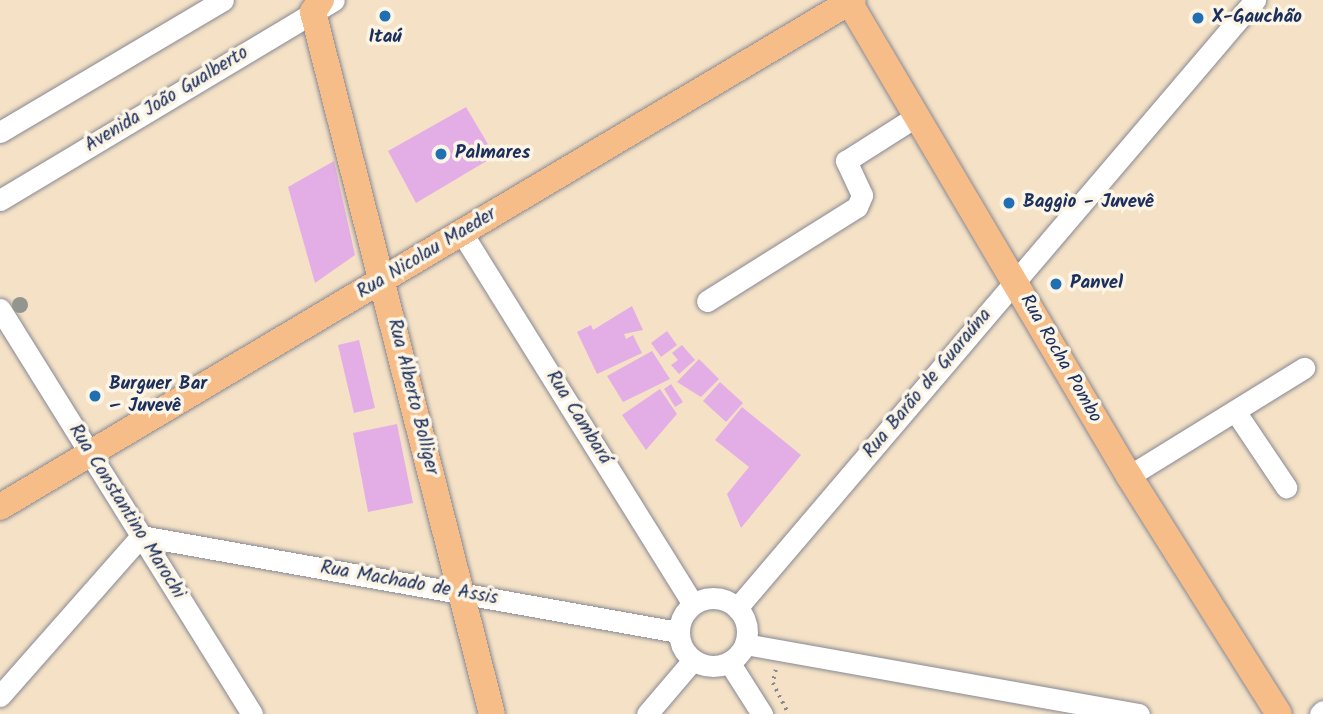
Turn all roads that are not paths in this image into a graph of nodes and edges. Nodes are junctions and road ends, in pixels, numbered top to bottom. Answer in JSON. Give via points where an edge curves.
{"nodes":[{"id":1,"x":223,"y":0,"type":"edge"},
{"id":2,"x":1255,"y":0,"type":"edge"},
{"id":3,"x":850,"y":1,"type":"edge"},
{"id":4,"x":323,"y":4,"type":"edge"},
{"id":5,"x":915,"y":117,"type":"junction"},
{"id":6,"x":0,"y":132,"type":"edge"},
{"id":7,"x":0,"y":200,"type":"edge"},
{"id":8,"x":462,"y":233,"type":"junction"},
{"id":9,"x":383,"y":281,"type":"junction"},
{"id":10,"x":1015,"y":282,"type":"junction"},
{"id":11,"x":707,"y":302,"type":"dead end"},
{"id":12,"x":0,"y":309,"type":"edge"},
{"id":13,"x":1304,"y":368,"type":"dead end"},
{"id":14,"x":1234,"y":411,"type":"junction"},
{"id":15,"x":90,"y":454,"type":"junction"},
{"id":16,"x":1129,"y":476,"type":"junction"},
{"id":17,"x":1286,"y":487,"type":"dead end"},
{"id":18,"x":0,"y":507,"type":"edge"},
{"id":19,"x":141,"y":536,"type":"junction"},
{"id":20,"x":461,"y":593,"type":"junction"},
{"id":21,"x":693,"y":604,"type":"junction"},
{"id":22,"x":737,"y":608,"type":"junction"},
{"id":23,"x":678,"y":632,"type":"junction"},
{"id":24,"x":745,"y":644,"type":"junction"},
{"id":25,"x":693,"y":660,"type":"junction"},
{"id":26,"x":729,"y":662,"type":"junction"},
{"id":27,"x":0,"y":696,"type":"edge"},
{"id":28,"x":252,"y":714,"type":"edge"},
{"id":29,"x":492,"y":714,"type":"edge"},
{"id":30,"x":647,"y":714,"type":"edge"},
{"id":31,"x":762,"y":714,"type":"edge"},
{"id":32,"x":1139,"y":714,"type":"edge"},
{"id":33,"x":1279,"y":714,"type":"edge"}],
"edges":[{"from":1,"to":6,"type":"street"},
{"from":2,"to":10,"type":"street","name":"Rua Barão de Guaraúna"},
{"from":3,"to":5,"type":"main road","name":"Rua Rocha Pombo"},
{"from":3,"to":8,"type":"main road","name":"Rua Nicolau Maeder"},
{"from":4,"to":7,"type":"street","name":"Avenida João Gualberto"},
{"from":4,"to":9,"type":"main road","name":"Rua Alberto Bolliger"},
{"from":5,"to":10,"type":"main road","name":"Rua Rocha Pombo"},
{"from":5,"to":11,"type":"street","via":[[846,161],[862,195],[858,207]]},
{"from":8,"to":9,"type":"main road","name":"Rua Nicolau Maeder"},
{"from":8,"to":21,"type":"street","name":"Rua Cambará"},
{"from":9,"to":15,"type":"main road","name":"Rua Nicolau Maeder"},
{"from":9,"to":20,"type":"main road","name":"Rua Alberto Bolliger"},
{"from":10,"to":16,"type":"main road","name":"Rua Rocha Pombo"},
{"from":10,"to":22,"type":"street","name":"Rua Barão de Guaraúna"},
{"from":12,"to":15,"type":"street","name":"Rua Constantino Marochi"},
{"from":13,"to":14,"type":"street"},
{"from":14,"to":16,"type":"street"},
{"from":14,"to":17,"type":"street"},
{"from":15,"to":18,"type":"main road","name":"Rua Nicolau Maeder"},
{"from":15,"to":19,"type":"street","name":"Rua Constantino Marochi"},
{"from":16,"to":33,"type":"main road","name":"Rua Rocha Pombo"},
{"from":19,"to":20,"type":"street","name":"Rua Machado de Assis"},
{"from":19,"to":27,"type":"street"},
{"from":19,"to":28,"type":"street","name":"Rua Constantino Marochi"},
{"from":20,"to":23,"type":"street","name":"Rua Machado de Assis"},
{"from":20,"to":29,"type":"main road","name":"Rua Alberto Bolliger"},
{"from":21,"to":22,"type":"street","via":[[711,597]]},
{"from":21,"to":23,"type":"street","via":[[680,619]]},
{"from":22,"to":24,"type":"street","via":[[746,624]]},
{"from":23,"to":25,"type":"street","via":[[681,647]]},
{"from":24,"to":26,"type":"street"},
{"from":24,"to":32,"type":"street"},
{"from":25,"to":26,"type":"street","via":[[712,666]]},
{"from":25,"to":30,"type":"street"},
{"from":26,"to":31,"type":"street"}]}
